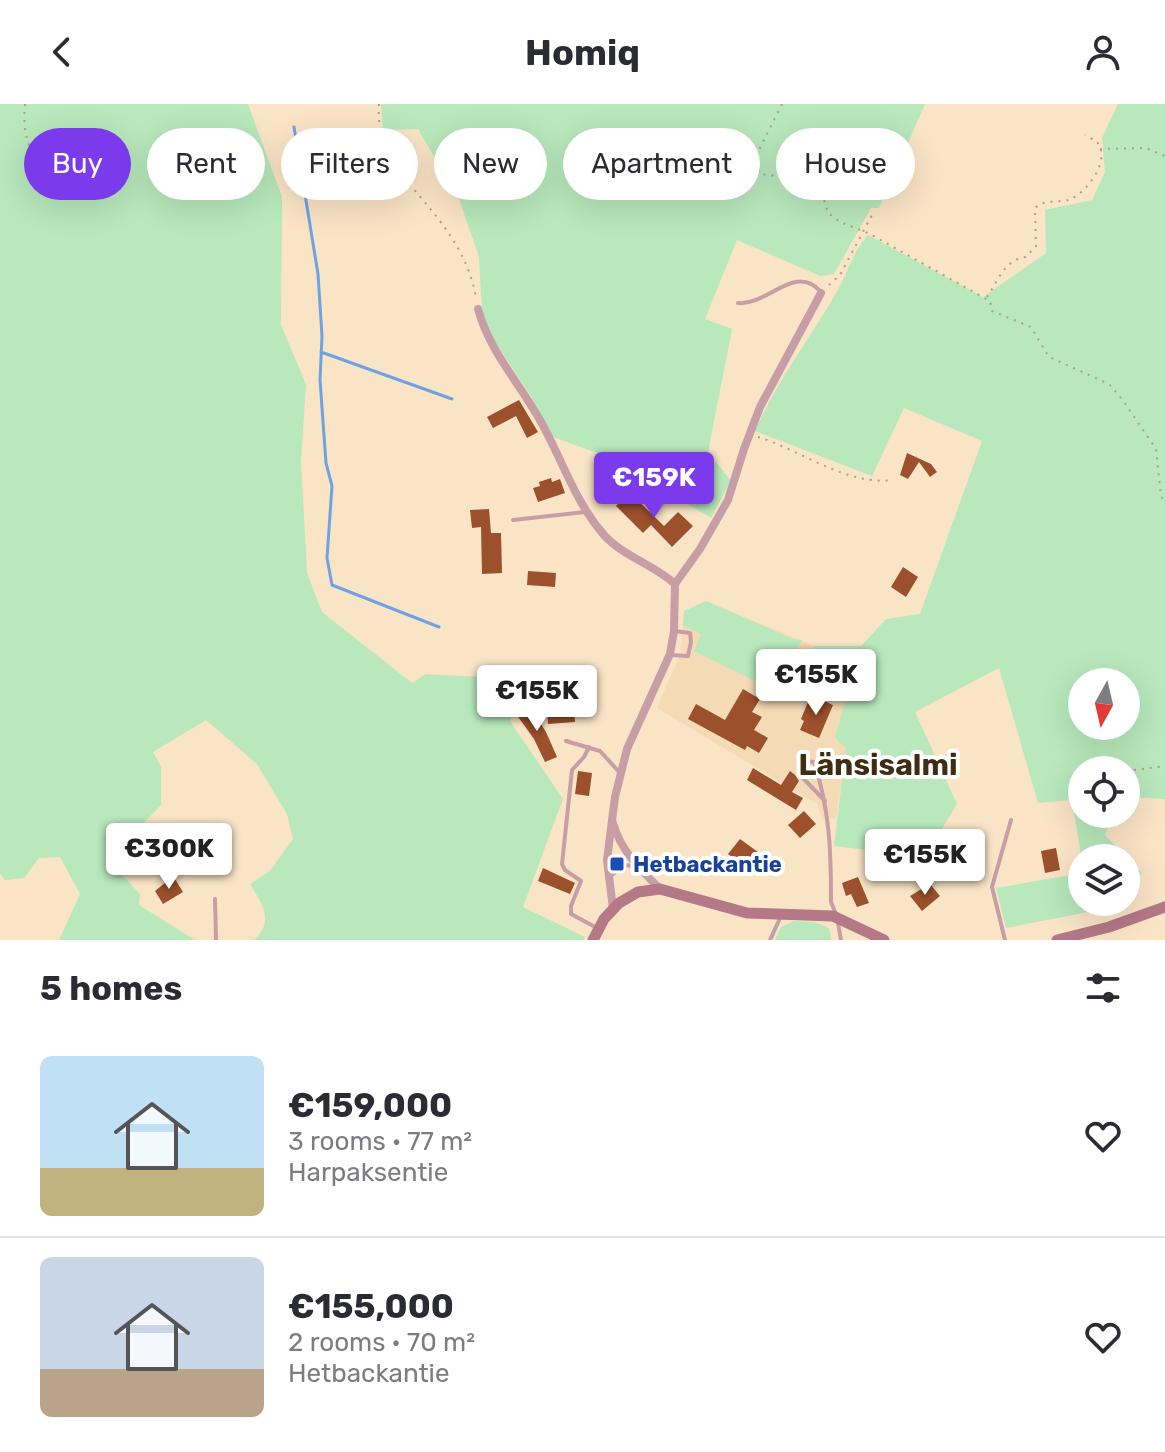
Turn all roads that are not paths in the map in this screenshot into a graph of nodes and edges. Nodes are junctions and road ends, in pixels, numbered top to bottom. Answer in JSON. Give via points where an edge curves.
{"nodes":[{"id":1,"x":821,"y":293,"type":"joint"},
{"id":2,"x":738,"y":303,"type":"dead end"},
{"id":3,"x":478,"y":309,"type":"road end"},
{"id":4,"x":587,"y":512,"type":"junction"},
{"id":5,"x":513,"y":520,"type":"dead end"},
{"id":6,"x":675,"y":584,"type":"junction"},
{"id":7,"x":674,"y":631,"type":"junction"},
{"id":8,"x":670,"y":654,"type":"junction"},
{"id":9,"x":566,"y":741,"type":"dead end"},
{"id":10,"x":589,"y":747,"type":"junction"},
{"id":11,"x":620,"y":773,"type":"junction"},
{"id":12,"x":825,"y":801,"type":"junction"},
{"id":13,"x":612,"y":818,"type":"junction"},
{"id":14,"x":1011,"y":820,"type":"dead end"},
{"id":15,"x":637,"y":866,"type":"junction"},
{"id":16,"x":610,"y":878,"type":"junction"},
{"id":17,"x":660,"y":889,"type":"junction"},
{"id":18,"x":215,"y":899,"type":"dead end"},
{"id":19,"x":1165,"y":907,"type":"edge"},
{"id":20,"x":613,"y":909,"type":"junction"},
{"id":21,"x":782,"y":914,"type":"junction"},
{"id":22,"x":837,"y":917,"type":"junction"},
{"id":23,"x":596,"y":935,"type":"edge"},
{"id":24,"x":216,"y":940,"type":"edge"},
{"id":25,"x":770,"y":940,"type":"edge"},
{"id":26,"x":841,"y":940,"type":"edge"},
{"id":27,"x":884,"y":940,"type":"edge"},
{"id":28,"x":1005,"y":940,"type":"edge"},
{"id":29,"x":1057,"y":940,"type":"edge"}],
"edges":[{"from":1,"to":2,"type":"lane","via":[[805,281],[784,285],[755,302]]},
{"from":1,"to":6,"type":"street","via":[[760,407],[728,500]]},
{"from":3,"to":4,"type":"street","via":[[487,337],[542,423]]},
{"from":4,"to":5,"type":"lane"},
{"from":4,"to":6,"type":"street","via":[[611,542]]},
{"from":6,"to":7,"type":"street"},
{"from":7,"to":8,"type":"street"},
{"from":7,"to":8,"type":"lane","via":[[690,633],[690,652],[686,657]]},
{"from":8,"to":11,"type":"street"},
{"from":9,"to":10,"type":"lane"},
{"from":10,"to":11,"type":"lane","via":[[610,759]]},
{"from":10,"to":23,"type":"lane","via":[[572,770],[562,864],[581,881],[571,914]]},
{"from":11,"to":13,"type":"street"},
{"from":12,"to":12,"type":"lane","via":[[814,762],[806,761],[800,775]]},
{"from":12,"to":22,"type":"lane","via":[[831,902]]},
{"from":13,"to":15,"type":"street","via":[[618,840]]},
{"from":13,"to":16,"type":"street"},
{"from":14,"to":28,"type":"lane","via":[[992,887]]},
{"from":15,"to":16,"type":"lane","via":[[623,865]]},
{"from":15,"to":17,"type":"street"},
{"from":16,"to":20,"type":"street"},
{"from":17,"to":20,"type":"street","via":[[638,892]]},
{"from":17,"to":21,"type":"street","via":[[747,913]]},
{"from":18,"to":24,"type":"lane"},
{"from":19,"to":29,"type":"street"},
{"from":20,"to":23,"type":"street"},
{"from":21,"to":22,"type":"street"},
{"from":21,"to":25,"type":"lane"},
{"from":22,"to":26,"type":"lane"},
{"from":22,"to":27,"type":"street"}]}
